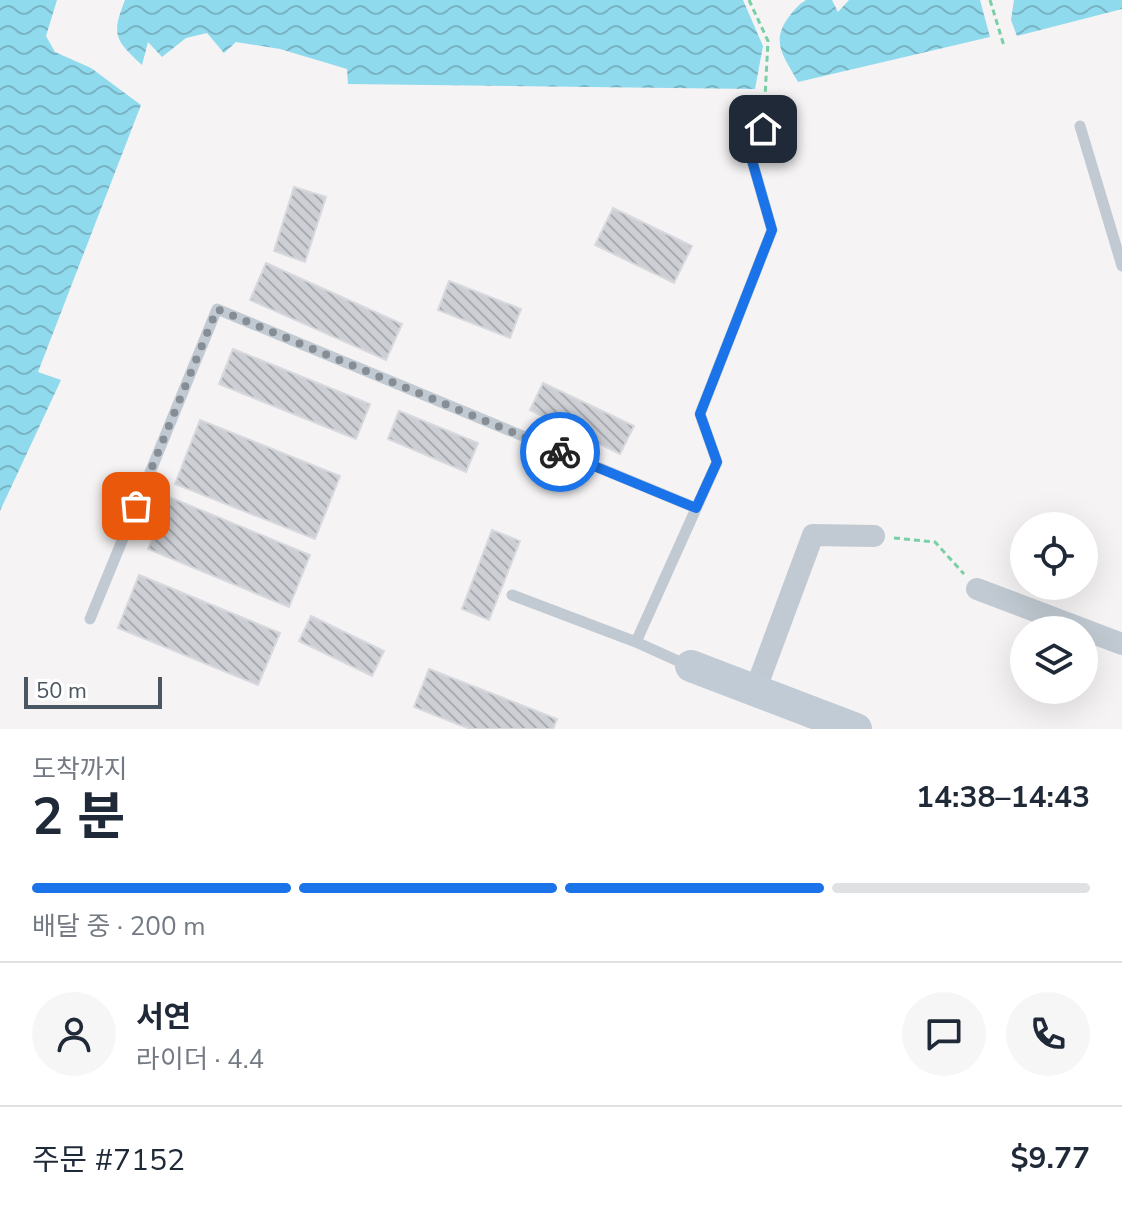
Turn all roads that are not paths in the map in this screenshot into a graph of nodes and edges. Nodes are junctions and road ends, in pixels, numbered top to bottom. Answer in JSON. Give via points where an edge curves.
{"nodes":[{"id":1,"x":1080,"y":126,"type":"dead end"},
{"id":2,"x":763,"y":129,"type":"road end"},
{"id":3,"x":1122,"y":266,"type":"edge"},
{"id":4,"x":696,"y":508,"type":"junction"},
{"id":5,"x":874,"y":536,"type":"road end"},
{"id":6,"x":977,"y":589,"type":"road end"},
{"id":7,"x":512,"y":595,"type":"dead end"},
{"id":8,"x":90,"y":619,"type":"dead end"},
{"id":9,"x":636,"y":642,"type":"junction"},
{"id":10,"x":1122,"y":644,"type":"edge"},
{"id":11,"x":691,"y":666,"type":"joint"},
{"id":12,"x":755,"y":691,"type":"junction"},
{"id":13,"x":856,"y":729,"type":"edge"}],
"edges":[{"from":1,"to":3,"type":"lane"},
{"from":2,"to":4,"type":"lane","via":[[751,157],[772,230],[700,414],[717,462]]},
{"from":4,"to":8,"type":"lane","via":[[217,309]]},
{"from":4,"to":9,"type":"lane"},
{"from":5,"to":12,"type":"street","via":[[813,535]]},
{"from":6,"to":10,"type":"street"},
{"from":7,"to":9,"type":"lane"},
{"from":9,"to":11,"type":"lane"},
{"from":11,"to":12,"type":"street"},
{"from":12,"to":13,"type":"street"}]}
